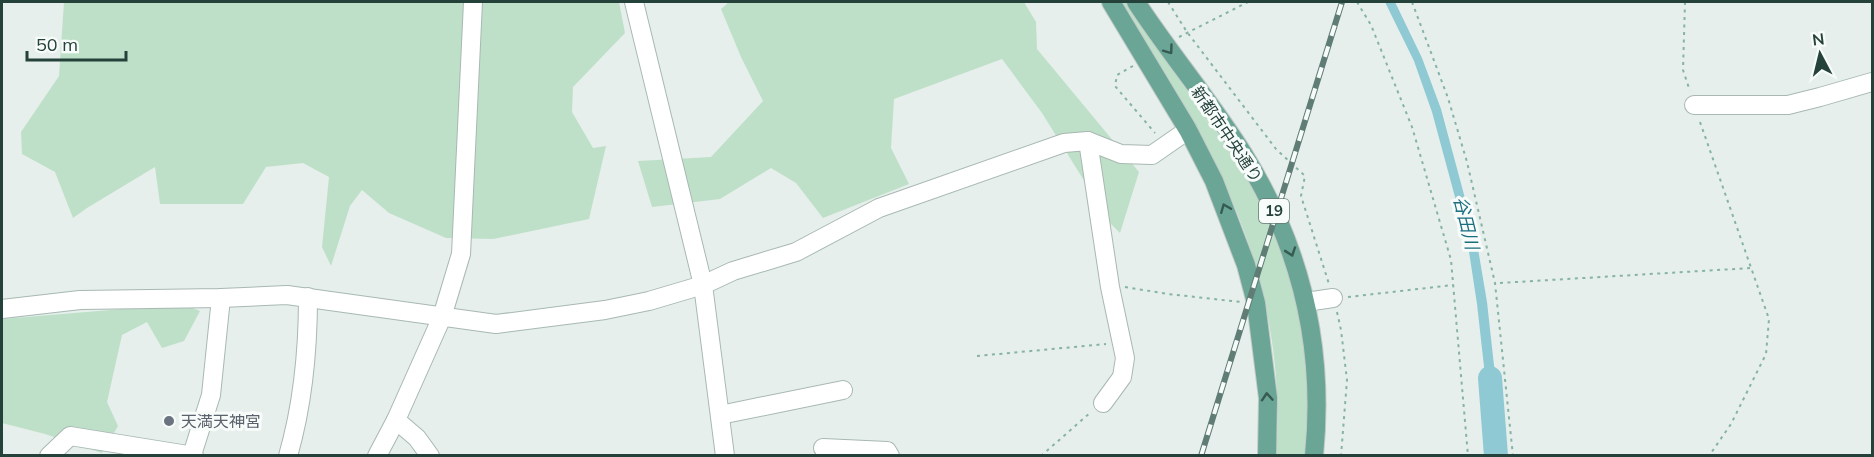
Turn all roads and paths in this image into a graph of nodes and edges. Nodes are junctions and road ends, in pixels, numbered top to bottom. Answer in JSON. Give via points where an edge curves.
{"nodes":[{"id":1,"x":473,"y":2,"type":"edge"},
{"id":2,"x":634,"y":2,"type":"edge"},
{"id":3,"x":1111,"y":2,"type":"edge"},
{"id":4,"x":1136,"y":2,"type":"edge"},
{"id":5,"x":1248,"y":2,"type":"edge"},
{"id":6,"x":1358,"y":2,"type":"edge"},
{"id":7,"x":1412,"y":2,"type":"edge"},
{"id":8,"x":1685,"y":2,"type":"edge"},
{"id":9,"x":1177,"y":38,"type":"dead end"},
{"id":10,"x":1135,"y":64,"type":"dead end"},
{"id":11,"x":1872,"y":82,"type":"edge"},
{"id":12,"x":1694,"y":105,"type":"junction"},
{"id":13,"x":1188,"y":130,"type":"junction"},
{"id":14,"x":1088,"y":141,"type":"junction"},
{"id":15,"x":1167,"y":146,"type":"junction"},
{"id":16,"x":1751,"y":268,"type":"junction"},
{"id":17,"x":1500,"y":283,"type":"dead end"},
{"id":18,"x":703,"y":285,"type":"junction"},
{"id":19,"x":1453,"y":285,"type":"junction"},
{"id":20,"x":1110,"y":287,"type":"junction"},
{"id":21,"x":308,"y":297,"type":"junction"},
{"id":22,"x":221,"y":298,"type":"junction"},
{"id":23,"x":1334,"y":298,"type":"joint"},
{"id":24,"x":1306,"y":302,"type":"junction"},
{"id":25,"x":1256,"y":303,"type":"junction"},
{"id":26,"x":2,"y":309,"type":"edge"},
{"id":27,"x":442,"y":317,"type":"junction"},
{"id":28,"x":1122,"y":343,"type":"junction"},
{"id":29,"x":977,"y":356,"type":"dead end"},
{"id":30,"x":843,"y":390,"type":"dead end"},
{"id":31,"x":1103,"y":403,"type":"joint"},
{"id":32,"x":720,"y":415,"type":"junction"},
{"id":33,"x":396,"y":420,"type":"junction"},
{"id":34,"x":823,"y":448,"type":"dead end"},
{"id":35,"x":193,"y":455,"type":"edge"},
{"id":36,"x":48,"y":456,"type":"edge"},
{"id":37,"x":288,"y":456,"type":"edge"},
{"id":38,"x":377,"y":456,"type":"edge"},
{"id":39,"x":430,"y":456,"type":"edge"},
{"id":40,"x":725,"y":456,"type":"edge"},
{"id":41,"x":890,"y":456,"type":"edge"},
{"id":42,"x":1041,"y":456,"type":"edge"},
{"id":43,"x":1267,"y":456,"type":"edge"},
{"id":44,"x":1314,"y":456,"type":"edge"},
{"id":45,"x":1468,"y":456,"type":"edge"},
{"id":46,"x":1513,"y":456,"type":"edge"},
{"id":47,"x":1708,"y":456,"type":"edge"}],
"edges":[{"from":1,"to":27,"type":"street","via":[[461,254]]},
{"from":2,"to":18,"type":"street"},
{"from":3,"to":13,"type":"main road","name":"新都市中央通り"},
{"from":4,"to":24,"type":"main road","name":"新都市中央通り","number":"19","one_way":true,"via":[[1243,154],[1269,199],[1290,247]]},
{"from":5,"to":9,"type":"path"},
{"from":6,"to":19,"type":"path","via":[[1412,127],[1451,260]]},
{"from":7,"to":46,"type":"path","via":[[1467,162],[1495,283]]},
{"from":8,"to":12,"type":"path","via":[[1683,70]]},
{"from":10,"to":15,"type":"path","via":[[1117,75],[1115,86]]},
{"from":11,"to":12,"type":"street","via":[[1788,105]]},
{"from":12,"to":16,"type":"path"},
{"from":13,"to":15,"type":"street"},
{"from":25,"to":13,"type":"main road","name":"新都市中央通り","one_way":true,"via":[[1234,231]]},
{"from":14,"to":15,"type":"street","via":[[1121,154],[1152,155]]},
{"from":14,"to":18,"type":"street","via":[[1064,143],[879,208],[796,252],[733,271]]},
{"from":14,"to":20,"type":"street"},
{"from":16,"to":17,"type":"path"},
{"from":16,"to":47,"type":"path","via":[[1768,319],[1766,354],[1731,424]]},
{"from":18,"to":27,"type":"street","via":[[594,312],[496,324]]},
{"from":18,"to":32,"type":"street"},
{"from":19,"to":23,"type":"path"},
{"from":19,"to":45,"type":"path"},
{"from":20,"to":25,"type":"path"},
{"from":20,"to":28,"type":"street"},
{"from":21,"to":22,"type":"street"},
{"from":21,"to":27,"type":"street"},
{"from":21,"to":37,"type":"street","via":[[300,405]]},
{"from":22,"to":26,"type":"street","via":[[80,300]]},
{"from":22,"to":35,"type":"street","via":[[211,395]]},
{"from":23,"to":24,"type":"street"},
{"from":24,"to":44,"type":"main road","name":"新都市中央通り","number":"19","via":[[1316,371]]},
{"from":43,"to":25,"type":"main road","name":"新都市中央通り","one_way":true,"via":[[1268,398]]},
{"from":27,"to":33,"type":"street"},
{"from":28,"to":29,"type":"path"},
{"from":28,"to":31,"type":"street","via":[[1122,378]]},
{"from":30,"to":32,"type":"street"},
{"from":31,"to":42,"type":"path"},
{"from":32,"to":40,"type":"street"},
{"from":33,"to":38,"type":"street"},
{"from":33,"to":39,"type":"street"},
{"from":34,"to":41,"type":"street","via":[[887,451]]},
{"from":35,"to":36,"type":"street","via":[[70,436]]}]}
